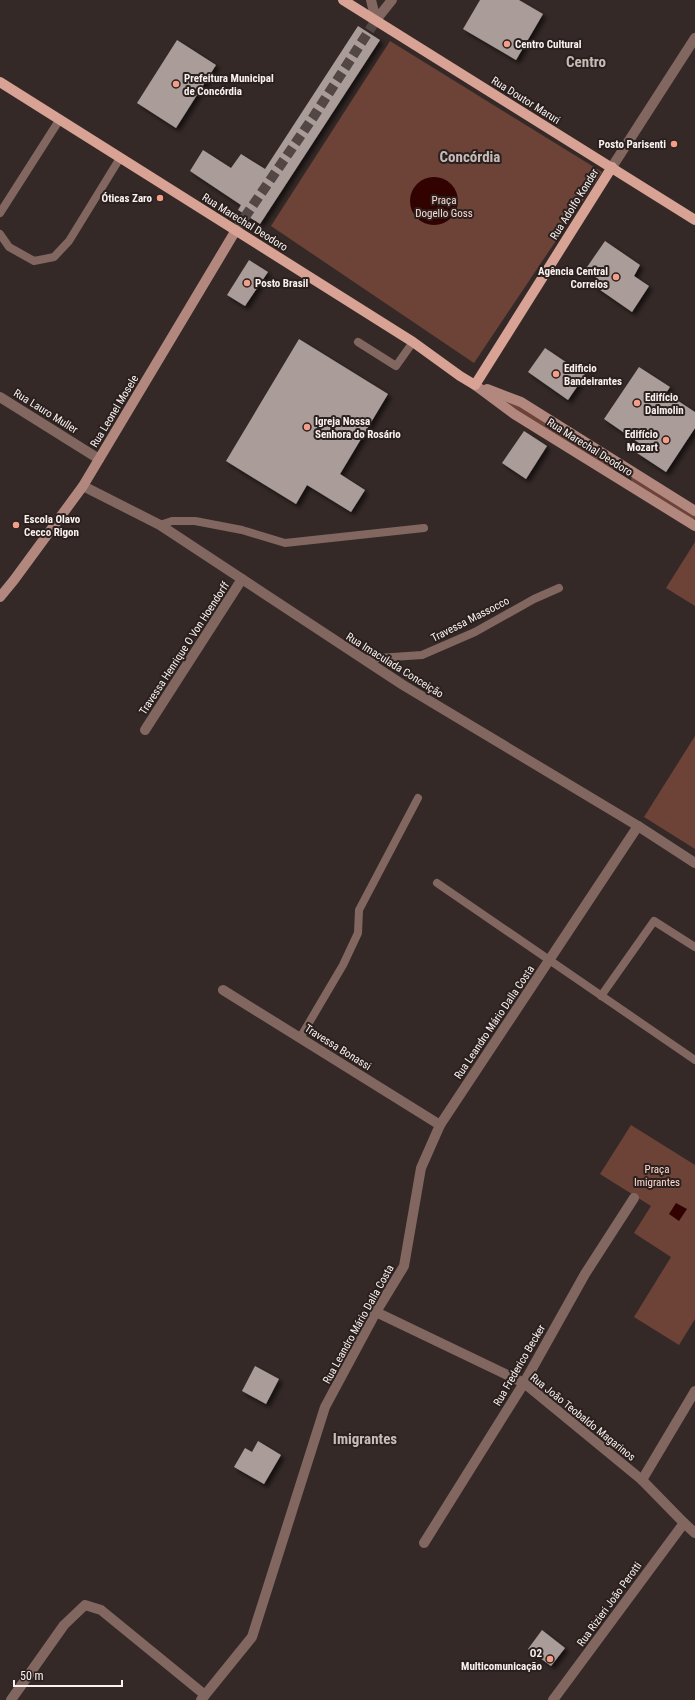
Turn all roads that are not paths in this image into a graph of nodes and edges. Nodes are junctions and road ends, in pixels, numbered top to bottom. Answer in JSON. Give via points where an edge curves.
{"nodes":[{"id":1,"x":344,"y":0,"type":"edge"},
{"id":2,"x":371,"y":0,"type":"edge"},
{"id":3,"x":392,"y":0,"type":"edge"},
{"id":4,"x":376,"y":20,"type":"junction"},
{"id":5,"x":695,"y":38,"type":"edge"},
{"id":6,"x":0,"y":82,"type":"edge"},
{"id":7,"x":60,"y":119,"type":"junction"},
{"id":8,"x":120,"y":158,"type":"junction"},
{"id":9,"x":612,"y":167,"type":"junction"},
{"id":10,"x":0,"y":213,"type":"edge"},
{"id":11,"x":695,"y":220,"type":"edge"},
{"id":12,"x":236,"y":230,"type":"junction"},
{"id":13,"x":0,"y":234,"type":"edge"},
{"id":14,"x":358,"y":342,"type":"dead end"},
{"id":15,"x":413,"y":342,"type":"junction"},
{"id":16,"x":475,"y":385,"type":"junction"},
{"id":17,"x":0,"y":397,"type":"edge"},
{"id":18,"x":99,"y":459,"type":"junction"},
{"id":19,"x":83,"y":486,"type":"junction"},
{"id":20,"x":695,"y":511,"type":"edge"},
{"id":21,"x":160,"y":525,"type":"junction"},
{"id":22,"x":695,"y":526,"type":"edge"},
{"id":23,"x":424,"y":528,"type":"dead end"},
{"id":24,"x":242,"y":579,"type":"junction"},
{"id":25,"x":559,"y":588,"type":"dead end"},
{"id":26,"x":0,"y":597,"type":"edge"},
{"id":27,"x":363,"y":660,"type":"junction"},
{"id":28,"x":145,"y":730,"type":"dead end"},
{"id":29,"x":418,"y":798,"type":"dead end"},
{"id":30,"x":638,"y":826,"type":"junction"},
{"id":31,"x":695,"y":864,"type":"edge"},
{"id":32,"x":437,"y":883,"type":"dead end"},
{"id":33,"x":695,"y":947,"type":"edge"},
{"id":34,"x":550,"y":960,"type":"junction"},
{"id":35,"x":223,"y":990,"type":"dead end"},
{"id":36,"x":601,"y":996,"type":"junction"},
{"id":37,"x":300,"y":1038,"type":"junction"},
{"id":38,"x":695,"y":1060,"type":"edge"},
{"id":39,"x":440,"y":1125,"type":"junction"},
{"id":40,"x":634,"y":1198,"type":"dead end"},
{"id":41,"x":376,"y":1312,"type":"junction"},
{"id":42,"x":524,"y":1383,"type":"junction"},
{"id":43,"x":695,"y":1391,"type":"edge"},
{"id":44,"x":642,"y":1480,"type":"junction"},
{"id":45,"x":684,"y":1523,"type":"junction"},
{"id":46,"x":695,"y":1533,"type":"edge"},
{"id":47,"x":424,"y":1543,"type":"dead end"},
{"id":48,"x":203,"y":1697,"type":"edge"},
{"id":49,"x":11,"y":1700,"type":"edge"},
{"id":50,"x":553,"y":1700,"type":"edge"}],
"edges":[{"from":1,"to":4,"type":"main road","name":"Rua Doutor Maruri"},
{"from":2,"to":4,"type":"street"},
{"from":3,"to":4,"type":"street"},
{"from":4,"to":9,"type":"main road","name":"Rua Doutor Maruri"},
{"from":5,"to":9,"type":"street","name":"Rua Adolfo Konder"},
{"from":6,"to":7,"type":"main road","name":"Rua Marechal Deodoro"},
{"from":7,"to":8,"type":"main road","name":"Rua Marechal Deodoro"},
{"from":7,"to":10,"type":"lane"},
{"from":8,"to":12,"type":"main road","name":"Rua Marechal Deodoro"},
{"from":8,"to":13,"type":"lane","via":[[69,241],[54,257],[34,261],[9,247]]},
{"from":9,"to":11,"type":"main road","name":"Rua Doutor Maruri"},
{"from":9,"to":16,"type":"main road","name":"Rua Adolfo Konder"},
{"from":12,"to":15,"type":"main road","name":"Rua Marechal Deodoro"},
{"from":12,"to":18,"type":"street","name":"Rua Leonel Mosele"},
{"from":14,"to":15,"type":"lane","via":[[396,366]]},
{"from":15,"to":16,"type":"main road","name":"Rua Marechal Deodoro"},
{"from":16,"to":20,"type":"street","name":"Rua Marechal Deodoro","via":[[522,402]]},
{"from":16,"to":22,"type":"street","name":"Rua Marechal Deodoro","via":[[514,414]]},
{"from":17,"to":18,"type":"street","name":"Rua Lauro Muller"},
{"from":18,"to":19,"type":"street","name":"Rua Leonel Mosele"},
{"from":19,"to":21,"type":"street","name":"Rua Imaculada Conceição"},
{"from":19,"to":26,"type":"street","name":"Rua Leonel Mosele"},
{"from":21,"to":23,"type":"lane","via":[[172,521],[195,521],[242,530],[285,543]]},
{"from":21,"to":24,"type":"street","name":"Rua Imaculada Conceição"},
{"from":24,"to":27,"type":"street","name":"Rua Imaculada Conceição"},
{"from":24,"to":28,"type":"street","name":"Travessa Henrique O Von Hoendorff"},
{"from":25,"to":27,"type":"lane","name":"Travessa Massocco","via":[[475,632],[422,655]]},
{"from":27,"to":30,"type":"street","name":"Rua Imaculada Conceição"},
{"from":29,"to":37,"type":"lane","via":[[359,910],[358,934],[344,964]]},
{"from":30,"to":31,"type":"street","name":"Rua Imaculada Conceição"},
{"from":30,"to":34,"type":"street","name":"Rua Leandro Mário Dalla Costa"},
{"from":32,"to":34,"type":"lane"},
{"from":33,"to":36,"type":"lane","via":[[654,921]]},
{"from":34,"to":36,"type":"lane"},
{"from":34,"to":39,"type":"street","name":"Rua Leandro Mário Dalla Costa"},
{"from":35,"to":37,"type":"street","name":"Travessa Bonassi"},
{"from":36,"to":38,"type":"lane"},
{"from":37,"to":39,"type":"street","name":"Travessa Bonassi"},
{"from":39,"to":41,"type":"street","name":"Rua Leandro Mário Dalla Costa","via":[[421,1168],[404,1266]]},
{"from":40,"to":42,"type":"street","name":"Rua Frederico Becker","via":[[585,1274]]},
{"from":41,"to":42,"type":"street","name":"Rua João Teobaldo Magarinos"},
{"from":41,"to":48,"type":"street","name":"Rua Leandro Mário Dalla Costa","via":[[325,1407],[252,1637]]},
{"from":42,"to":44,"type":"street","name":"Rua João Teobaldo Magarinos"},
{"from":42,"to":47,"type":"street","name":"Rua Frederico Becker"},
{"from":43,"to":44,"type":"street"},
{"from":44,"to":45,"type":"street","name":"Rua João Teobaldo Magarinos"},
{"from":45,"to":46,"type":"street","name":"Rua João Teobaldo Magarinos"},
{"from":45,"to":50,"type":"street","name":"Rua Rizieri João Perotti"},
{"from":48,"to":49,"type":"street","via":[[101,1610],[85,1605],[64,1625]]}]}
